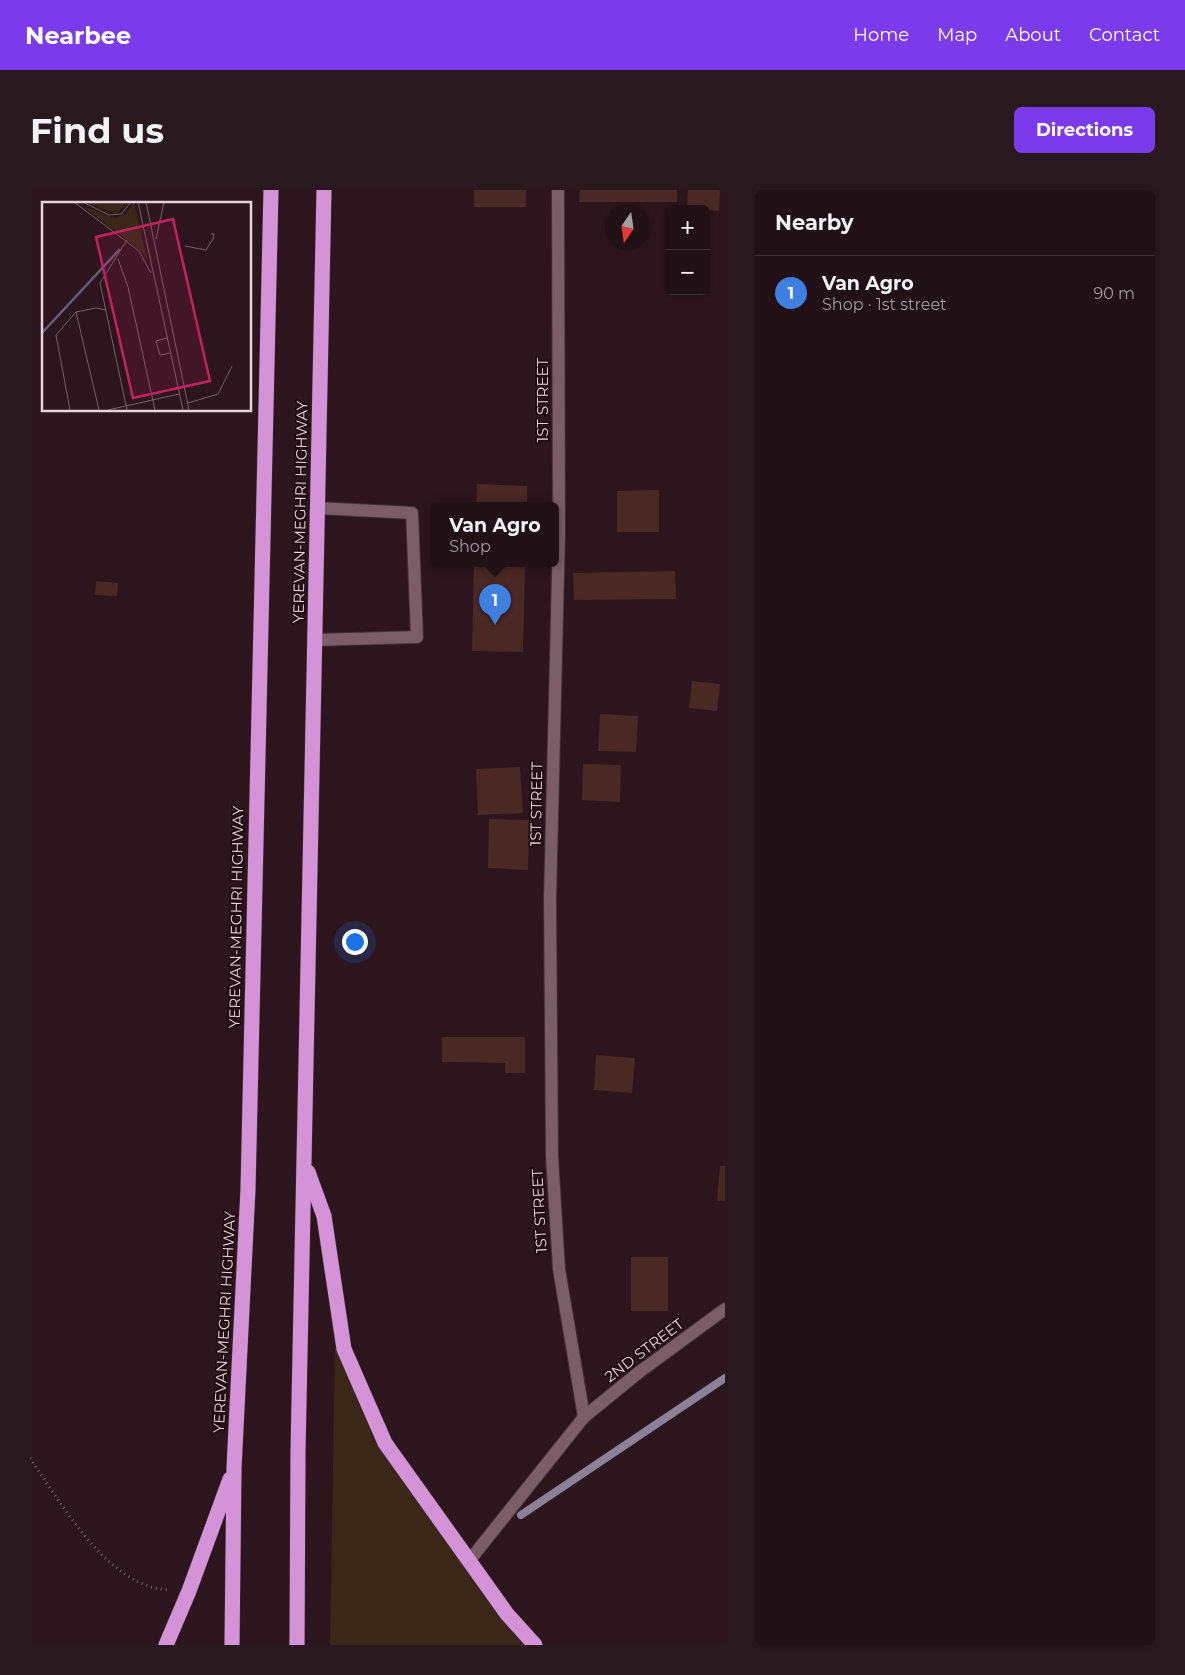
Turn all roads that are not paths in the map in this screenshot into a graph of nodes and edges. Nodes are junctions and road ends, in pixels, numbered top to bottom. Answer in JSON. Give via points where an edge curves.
{"nodes":[{"id":1,"x":271,"y":190,"type":"edge"},
{"id":2,"x":324,"y":190,"type":"edge"},
{"id":3,"x":558,"y":190,"type":"edge"},
{"id":4,"x":559,"y":502,"type":"edge"},
{"id":5,"x":318,"y":508,"type":"junction"},
{"id":6,"x":558,"y":567,"type":"edge"},
{"id":7,"x":315,"y":640,"type":"junction"},
{"id":8,"x":305,"y":1164,"type":"junction"},
{"id":9,"x":725,"y":1309,"type":"edge"},
{"id":10,"x":584,"y":1417,"type":"junction"},
{"id":11,"x":234,"y":1468,"type":"junction"},
{"id":12,"x":469,"y":1561,"type":"junction"},
{"id":13,"x":166,"y":1645,"type":"edge"},
{"id":14,"x":232,"y":1645,"type":"edge"},
{"id":15,"x":297,"y":1645,"type":"edge"},
{"id":16,"x":534,"y":1645,"type":"edge"}],
"edges":[{"from":1,"to":11,"type":"highway","name":"YEREVAN-MEGHRI HIGHWAY","via":[[248,1189]]},
{"from":2,"to":5,"type":"highway","name":"YEREVAN-MEGHRI HIGHWAY"},
{"from":3,"to":4,"type":"street","name":"1ST STREET"},
{"from":5,"to":7,"type":"highway","name":"YEREVAN-MEGHRI HIGHWAY"},
{"from":5,"to":7,"type":"street","via":[[412,513],[417,637]]},
{"from":6,"to":10,"type":"street","name":"1ST STREET","via":[[550,899],[552,1157],[559,1269]]},
{"from":7,"to":8,"type":"highway","name":"YEREVAN-MEGHRI HIGHWAY"},
{"from":8,"to":12,"type":"highway","via":[[324,1216],[344,1349],[385,1443]]},
{"from":8,"to":15,"type":"highway","name":"YEREVAN-MEGHRI HIGHWAY"},
{"from":9,"to":10,"type":"street","name":"2ND STREET"},
{"from":10,"to":12,"type":"street","name":"2ND STREET"},
{"from":11,"to":13,"type":"highway"},
{"from":11,"to":14,"type":"highway","name":"YEREVAN-MEGHRI HIGHWAY"},
{"from":12,"to":16,"type":"highway"}]}
